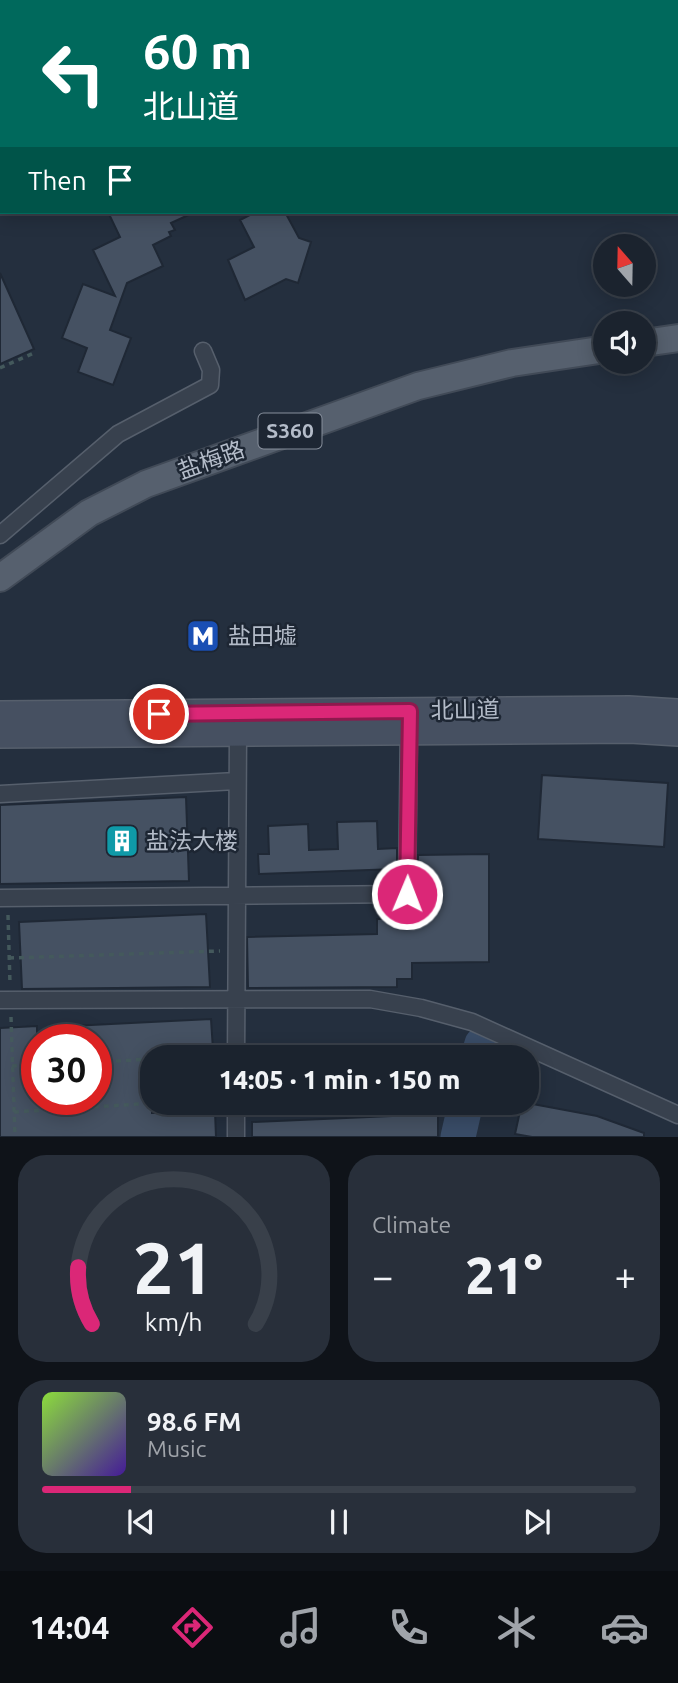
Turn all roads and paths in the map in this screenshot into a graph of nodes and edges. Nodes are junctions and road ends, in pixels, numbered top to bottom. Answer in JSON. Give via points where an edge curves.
{"nodes":[{"id":1,"x":678,"y":338,"type":"edge"},
{"id":2,"x":656,"y":341,"type":"edge"},
{"id":3,"x":203,"y":351,"type":"dead end"},
{"id":4,"x":593,"y":351,"type":"edge"},
{"id":5,"x":36,"y":352,"type":"dead end"},
{"id":6,"x":0,"y":368,"type":"edge"},
{"id":7,"x":0,"y":535,"type":"edge"},
{"id":8,"x":0,"y":578,"type":"edge"},
{"id":9,"x":678,"y":711,"type":"edge"},
{"id":10,"x":0,"y":713,"type":"edge"},
{"id":11,"x":409,"y":722,"type":"junction"},
{"id":12,"x":678,"y":734,"type":"edge"},
{"id":13,"x":238,"y":735,"type":"junction"},
{"id":14,"x":0,"y":736,"type":"edge"},
{"id":15,"x":236,"y":781,"type":"junction"},
{"id":16,"x":0,"y":794,"type":"edge"},
{"id":17,"x":235,"y":896,"type":"junction"},
{"id":18,"x":0,"y":898,"type":"edge"},
{"id":19,"x":236,"y":950,"type":"junction"},
{"id":20,"x":9,"y":958,"type":"dead end"},
{"id":21,"x":237,"y":998,"type":"junction"},
{"id":22,"x":0,"y":1000,"type":"edge"},
{"id":23,"x":236,"y":1045,"type":"edge"},
{"id":24,"x":140,"y":1060,"type":"edge"},
{"id":25,"x":112,"y":1061,"type":"edge"},
{"id":26,"x":12,"y":1066,"type":"dead end"},
{"id":27,"x":21,"y":1066,"type":"edge"},
{"id":28,"x":140,"y":1104,"type":"edge"},
{"id":29,"x":14,"y":1111,"type":"dead end"},
{"id":30,"x":236,"y":1115,"type":"edge"},
{"id":31,"x":678,"y":1115,"type":"edge"},
{"id":32,"x":236,"y":1137,"type":"edge"}],
"edges":[{"from":1,"to":2,"type":"main road"},
{"from":3,"to":7,"type":"street","via":[[211,370],[210,385],[118,434]]},
{"from":4,"to":8,"type":"main road","name":"盐梅路","number":"S360","via":[[512,363],[429,383],[146,484],[89,513]]},
{"from":5,"to":6,"type":"path"},
{"from":9,"to":11,"type":"main road","name":"北山道","via":[[629,708]]},
{"from":10,"to":11,"type":"main road","name":"北山道"},
{"from":11,"to":12,"type":"main road","name":"北山道"},
{"from":11,"to":13,"type":"main road","name":"北山道"},
{"from":11,"to":17,"type":"street","via":[[407,894]]},
{"from":13,"to":14,"type":"main road","name":"北山道"},
{"from":13,"to":15,"type":"street"},
{"from":15,"to":16,"type":"street"},
{"from":15,"to":17,"type":"street"},
{"from":17,"to":18,"type":"street"},
{"from":17,"to":19,"type":"street"},
{"from":19,"to":20,"type":"path"},
{"from":19,"to":21,"type":"street"},
{"from":21,"to":22,"type":"street"},
{"from":21,"to":23,"type":"street"},
{"from":21,"to":31,"type":"street","via":[[370,999],[421,1007],[472,1021]]},
{"from":24,"to":25,"type":"path"},
{"from":26,"to":27,"type":"path"},
{"from":28,"to":29,"type":"path"},
{"from":30,"to":32,"type":"street"}]}
